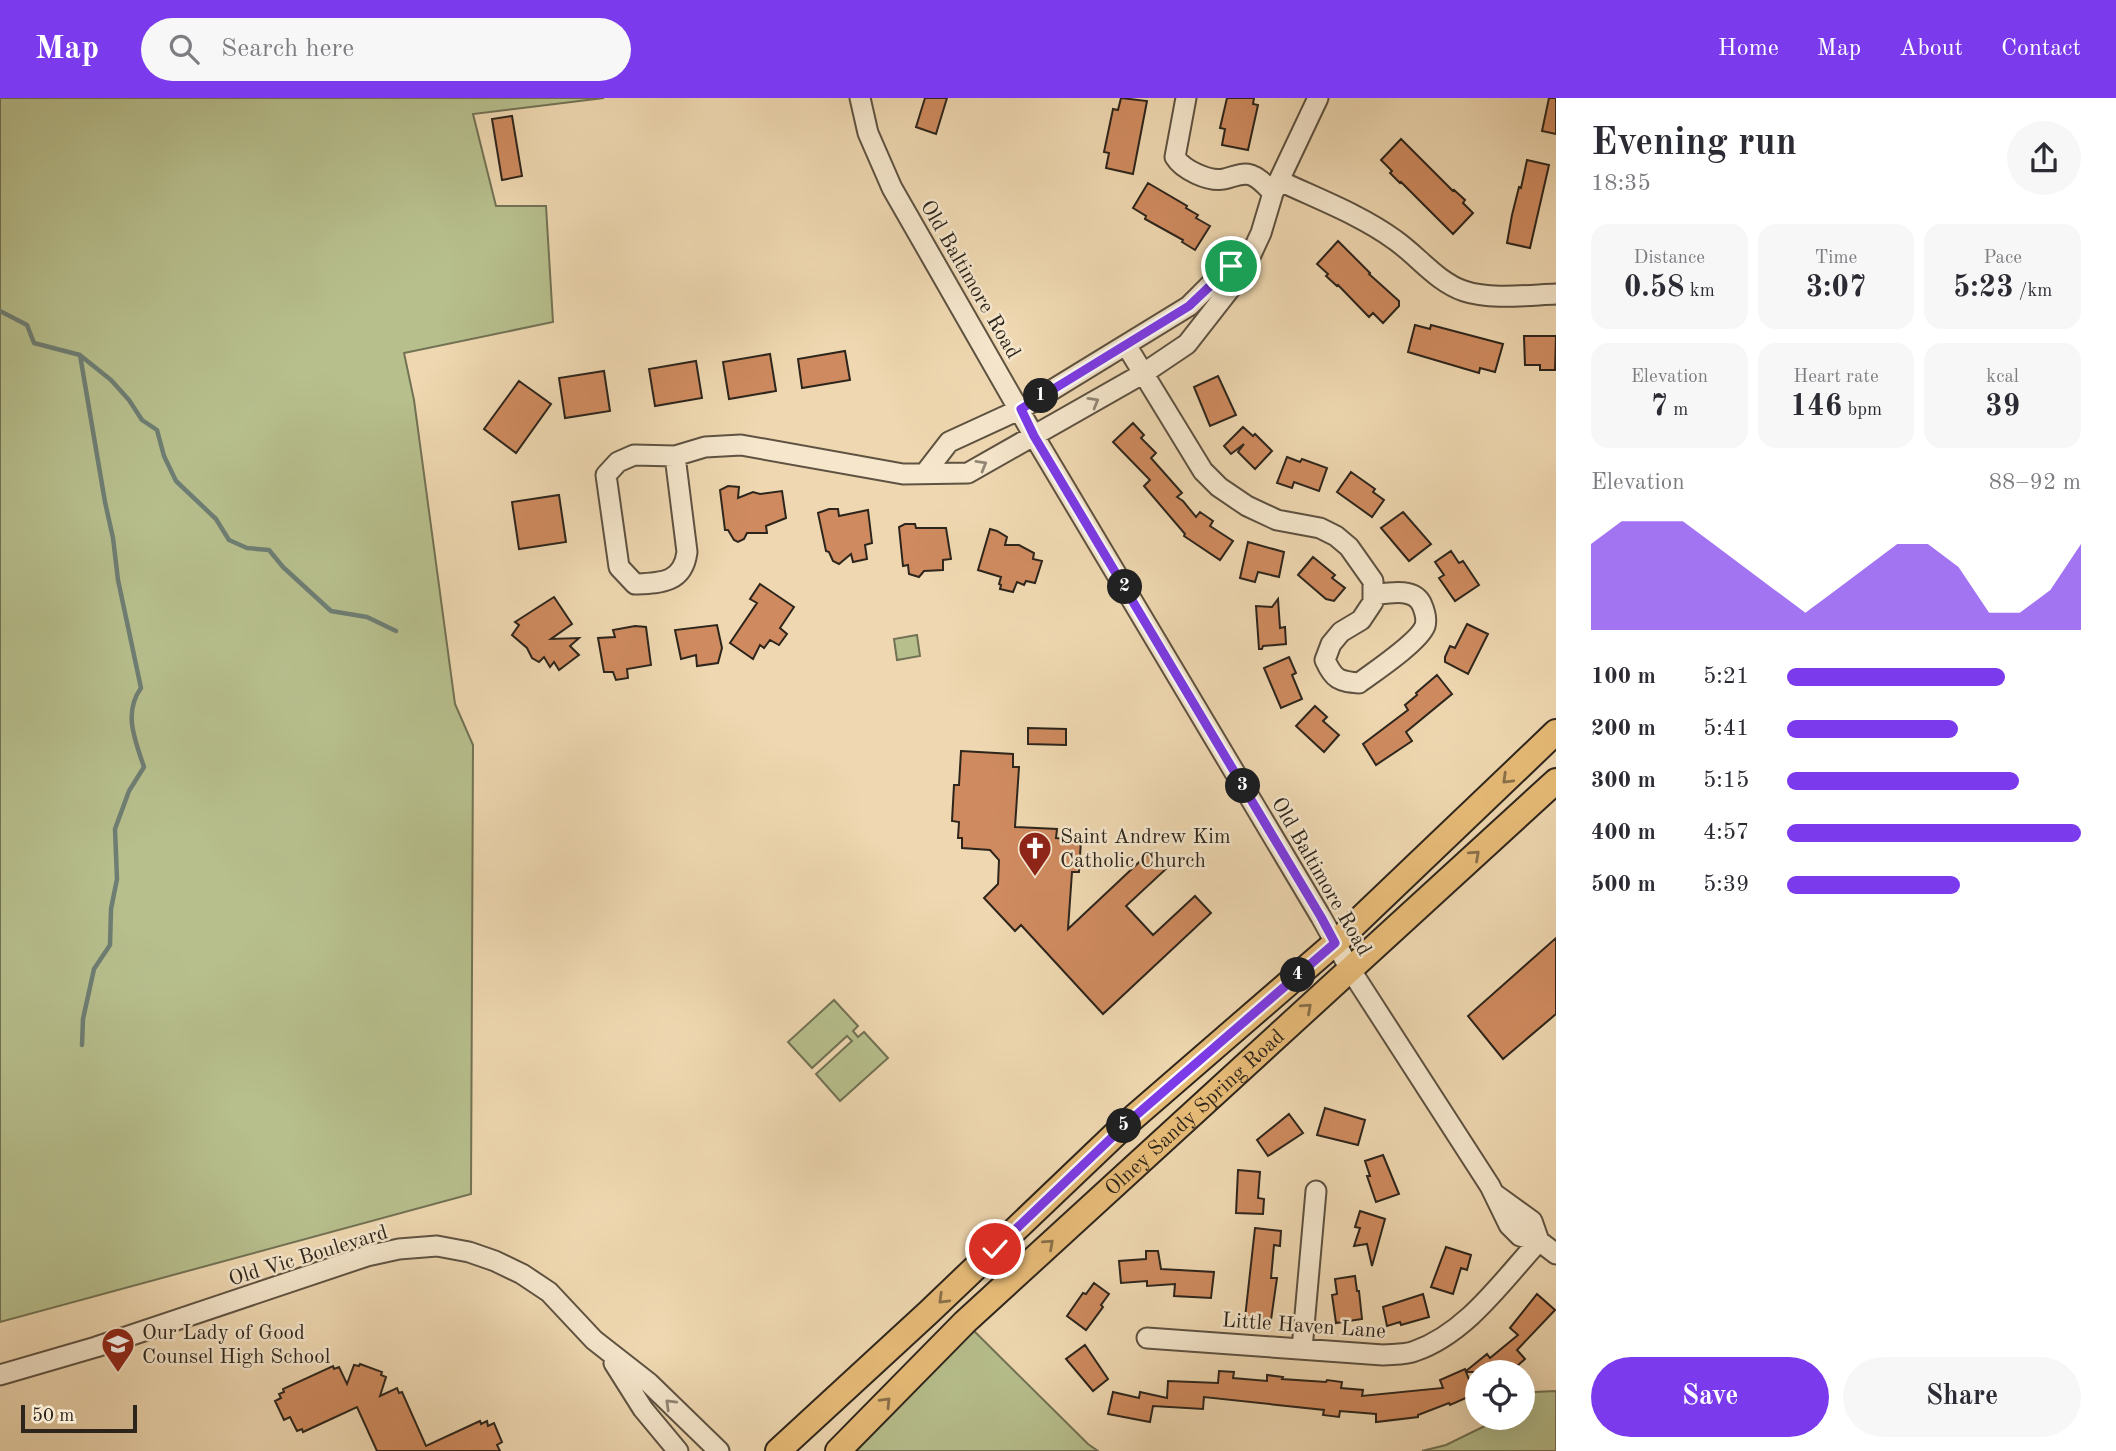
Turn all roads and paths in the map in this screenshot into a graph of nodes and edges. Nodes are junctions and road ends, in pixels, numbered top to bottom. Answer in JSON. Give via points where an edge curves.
{"nodes":[{"id":1,"x":860,"y":98,"type":"edge"},
{"id":2,"x":1186,"y":98,"type":"edge"},
{"id":3,"x":1318,"y":98,"type":"edge"},
{"id":4,"x":1276,"y":187,"type":"junction"},
{"id":5,"x":1261,"y":233,"type":"junction"},
{"id":6,"x":1556,"y":294,"type":"edge"},
{"id":7,"x":1126,"y":345,"type":"junction"},
{"id":8,"x":1144,"y":373,"type":"junction"},
{"id":9,"x":1021,"y":409,"type":"junction"},
{"id":10,"x":1034,"y":436,"type":"junction"},
{"id":11,"x":675,"y":456,"type":"junction"},
{"id":12,"x":925,"y":473,"type":"junction"},
{"id":13,"x":1373,"y":595,"type":"junction"},
{"id":14,"x":1556,"y":732,"type":"edge"},
{"id":15,"x":1556,"y":781,"type":"edge"},
{"id":16,"x":1335,"y":943,"type":"junction"},
{"id":17,"x":1350,"y":969,"type":"junction"},
{"id":18,"x":1316,"y":1191,"type":"dead end"},
{"id":19,"x":1539,"y":1241,"type":"junction"},
{"id":20,"x":1556,"y":1254,"type":"edge"},
{"id":21,"x":1147,"y":1338,"type":"dead end"},
{"id":22,"x":1302,"y":1349,"type":"junction"},
{"id":23,"x":606,"y":1350,"type":"junction"},
{"id":24,"x":0,"y":1375,"type":"edge"},
{"id":25,"x":678,"y":1451,"type":"edge"},
{"id":26,"x":719,"y":1451,"type":"edge"},
{"id":27,"x":778,"y":1451,"type":"edge"},
{"id":28,"x":838,"y":1451,"type":"edge"}],
"edges":[{"from":1,"to":9,"type":"street","name":"Old Baltimore Road","via":[[868,133],[892,188]]},
{"from":2,"to":4,"type":"street","via":[[1175,157],[1179,162],[1215,180],[1241,173]]},
{"from":3,"to":4,"type":"street"},
{"from":4,"to":5,"type":"street"},
{"from":4,"to":6,"type":"street","via":[[1378,229],[1444,281],[1468,293]]},
{"from":5,"to":7,"type":"street","via":[[1189,306]]},
{"from":5,"to":8,"type":"street","via":[[1237,280],[1201,328],[1187,344]]},
{"from":7,"to":8,"type":"street"},
{"from":7,"to":9,"type":"street"},
{"from":10,"to":8,"type":"street","one_way":true},
{"from":8,"to":13,"type":"street","via":[[1203,471],[1219,487],[1277,520],[1320,528],[1336,536],[1373,581]]},
{"from":9,"to":10,"type":"street","name":"Old Baltimore Road"},
{"from":9,"to":12,"type":"street","via":[[949,442]]},
{"from":12,"to":10,"type":"street","one_way":true,"via":[[968,473]]},
{"from":10,"to":16,"type":"street","name":"Old Baltimore Road"},
{"from":11,"to":11,"type":"street","via":[[634,455],[606,475],[619,567],[635,584],[668,580],[685,565]]},
{"from":11,"to":12,"type":"street","via":[[705,447],[741,445],[903,474]]},
{"from":13,"to":13,"type":"street","via":[[1411,594],[1426,613],[1425,625],[1418,636],[1359,683],[1343,682],[1332,675],[1325,660],[1341,632],[1361,620]]},
{"from":14,"to":16,"type":"main road","name":"Olney Sandy Spring Road","one_way":true},
{"from":17,"to":15,"type":"main road","name":"Olney Sandy Spring Road","one_way":true},
{"from":16,"to":17,"type":"street","name":"Old Baltimore Road"},
{"from":16,"to":27,"type":"main road","name":"Olney Sandy Spring Road","one_way":true,"via":[[1126,1124]]},
{"from":17,"to":19,"type":"street","name":"Old Baltimore Road","via":[[1494,1193],[1509,1225],[1520,1236]]},
{"from":28,"to":17,"type":"main road","name":"Olney Sandy Spring Road","one_way":true,"via":[[964,1322]]},
{"from":18,"to":22,"type":"street"},
{"from":19,"to":20,"type":"street","name":"Old Baltimore Road"},
{"from":19,"to":22,"type":"street","name":"Little Haven Lane","via":[[1463,1325],[1430,1345],[1383,1355]]},
{"from":21,"to":22,"type":"street","name":"Little Haven Lane"},
{"from":23,"to":24,"type":"street","name":"Old Vic Boulevard","via":[[549,1292],[522,1274],[469,1252],[418,1247],[367,1256]]},
{"from":23,"to":25,"type":"street","name":"Old Vic Boulevard","via":[[643,1409]]},
{"from":26,"to":23,"type":"street","name":"Old Vic Boulevard","one_way":true,"via":[[649,1383]]}]}
